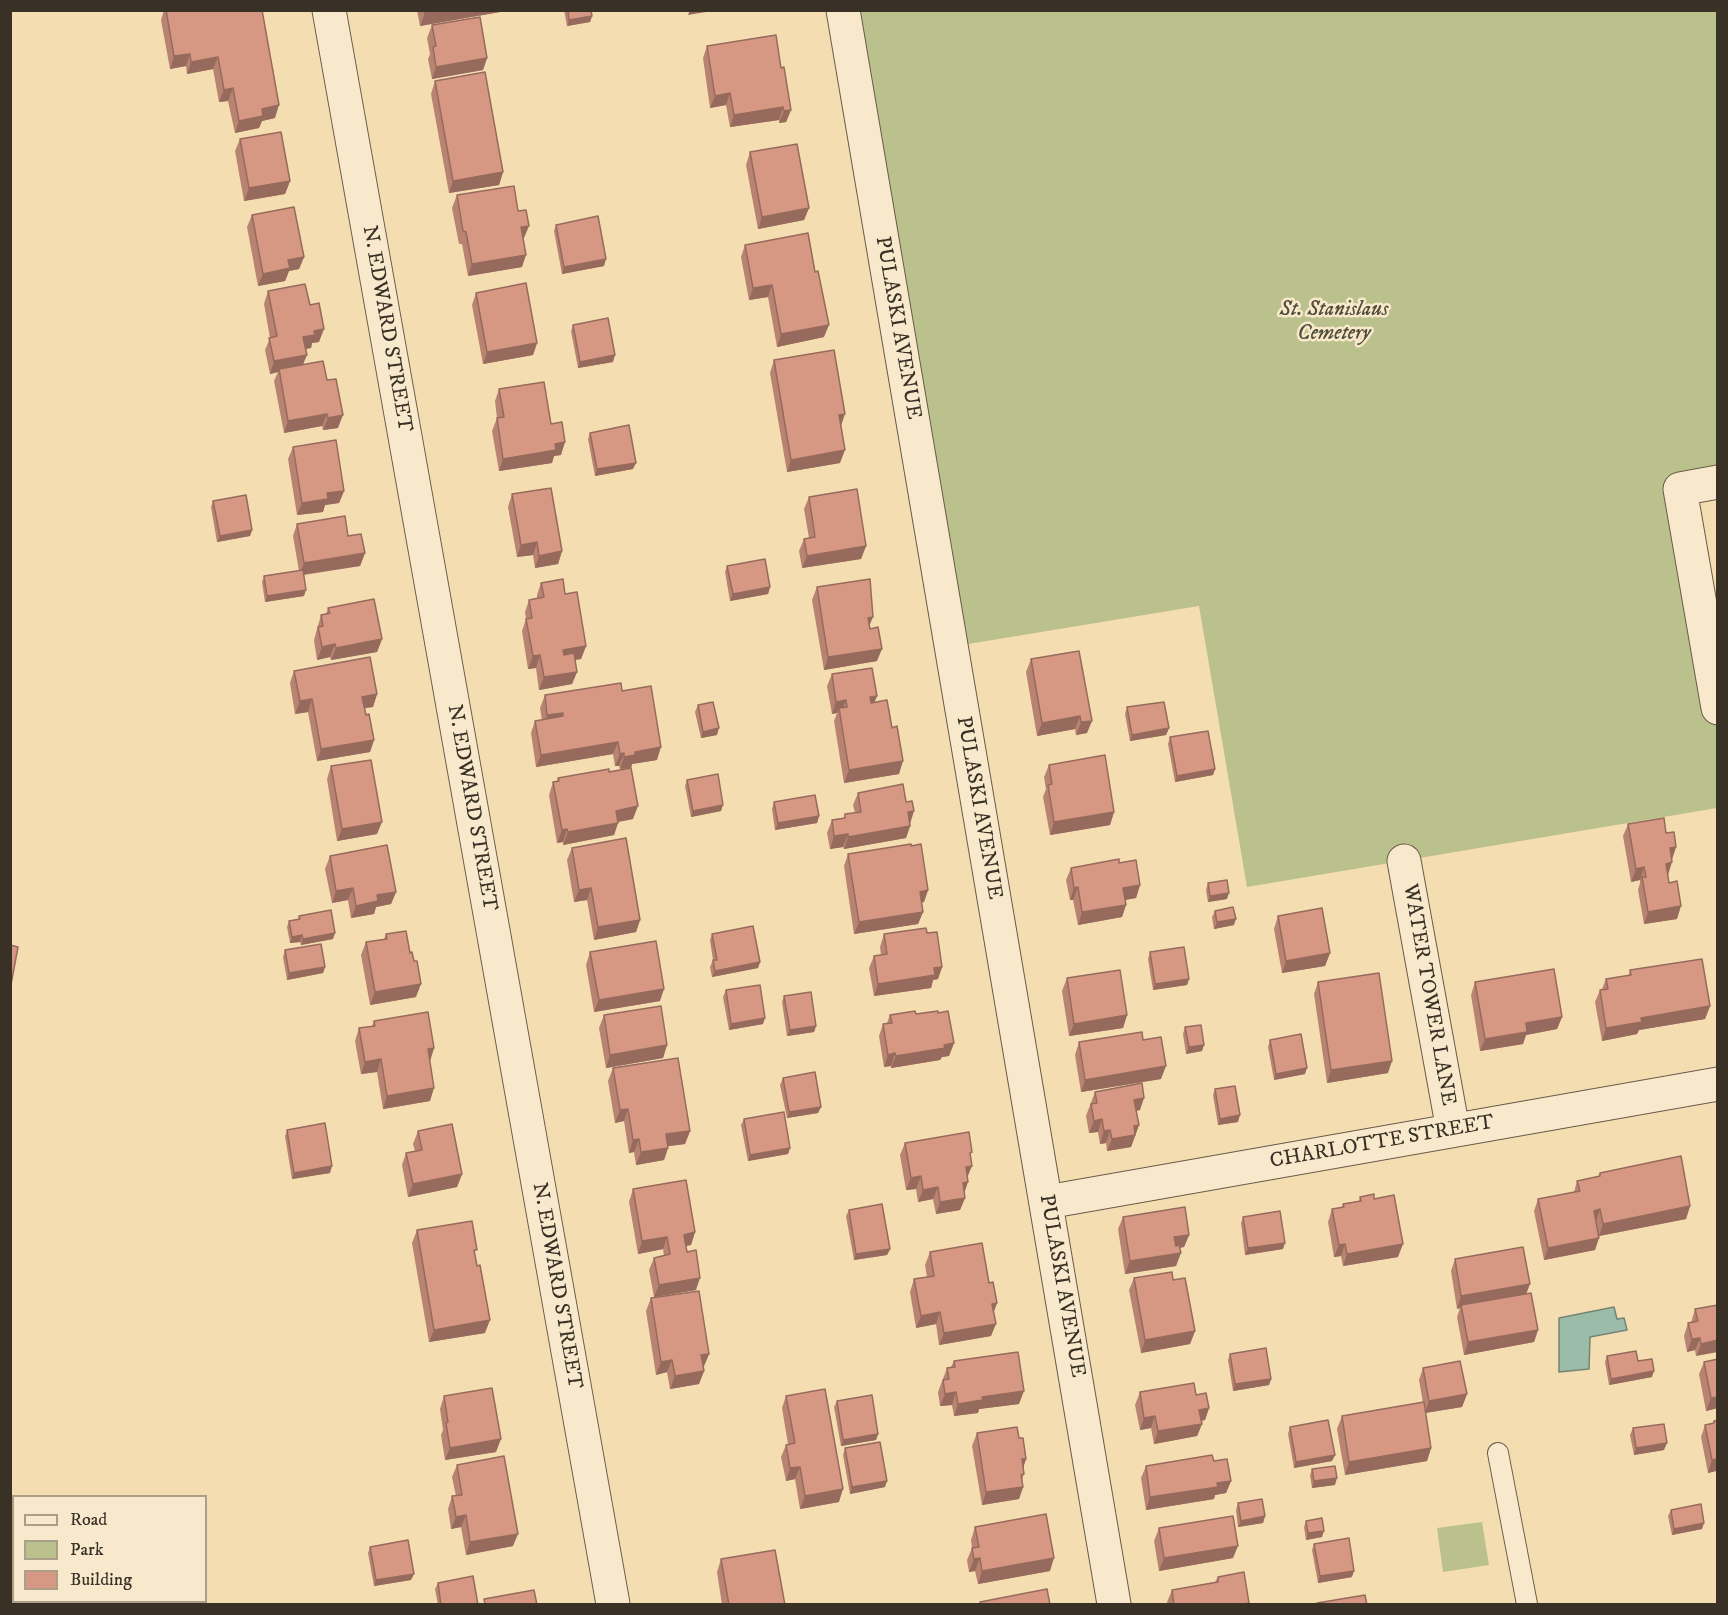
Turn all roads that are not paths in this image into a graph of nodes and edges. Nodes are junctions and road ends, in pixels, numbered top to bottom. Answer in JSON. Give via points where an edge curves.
{"nodes":[{"id":1,"x":329,"y":10,"type":"edge"},
{"id":2,"x":843,"y":10,"type":"edge"},
{"id":3,"x":1718,"y":482,"type":"edge"},
{"id":4,"x":1718,"y":708,"type":"edge"},
{"id":5,"x":1404,"y":861,"type":"dead end"},
{"id":6,"x":1718,"y":1084,"type":"edge"},
{"id":7,"x":1453,"y":1130,"type":"junction"},
{"id":8,"x":1047,"y":1202,"type":"junction"},
{"id":9,"x":1498,"y":1453,"type":"dead end"},
{"id":10,"x":613,"y":1605,"type":"edge"},
{"id":11,"x":1114,"y":1605,"type":"edge"},
{"id":12,"x":1527,"y":1605,"type":"edge"}],
"edges":[{"from":1,"to":10,"type":"street","name":"N. EDWARD STREET"},
{"from":2,"to":8,"type":"street","name":"PULASKI AVENUE"},
{"from":3,"to":4,"type":"street","via":[[1680,489]]},
{"from":5,"to":7,"type":"street","name":"WATER TOWER LANE"},
{"from":6,"to":7,"type":"street","name":"CHARLOTTE STREET"},
{"from":7,"to":8,"type":"street","name":"CHARLOTTE STREET"},
{"from":8,"to":11,"type":"street","name":"PULASKI AVENUE"},
{"from":9,"to":12,"type":"lane"}]}
